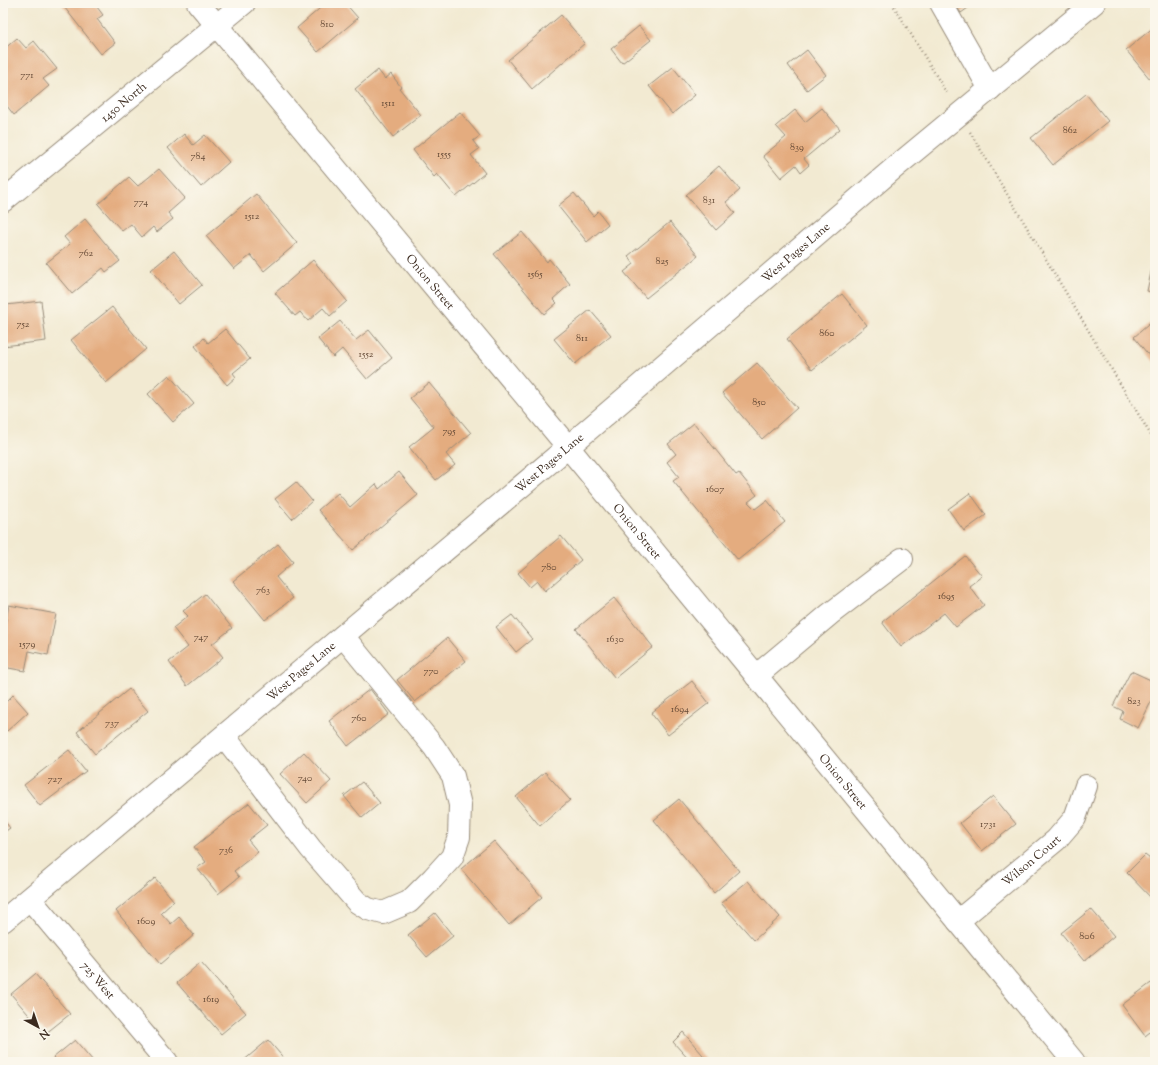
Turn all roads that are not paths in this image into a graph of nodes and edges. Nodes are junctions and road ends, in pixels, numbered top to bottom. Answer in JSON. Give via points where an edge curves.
{"nodes":[{"id":1,"x":198,"y":3,"type":"edge"},
{"id":2,"x":244,"y":3,"type":"edge"},
{"id":3,"x":941,"y":3,"type":"edge"},
{"id":4,"x":1094,"y":3,"type":"edge"},
{"id":5,"x":217,"y":26,"type":"junction"},
{"id":6,"x":990,"y":89,"type":"junction"},
{"id":7,"x":3,"y":201,"type":"edge"},
{"id":8,"x":568,"y":447,"type":"junction"},
{"id":9,"x":902,"y":559,"type":"dead end"},
{"id":10,"x":343,"y":636,"type":"junction"},
{"id":11,"x":756,"y":676,"type":"junction"},
{"id":12,"x":224,"y":736,"type":"junction"},
{"id":13,"x":1086,"y":786,"type":"dead end"},
{"id":14,"x":30,"y":899,"type":"junction"},
{"id":15,"x":3,"y":921,"type":"edge"},
{"id":16,"x":958,"y":922,"type":"junction"},
{"id":17,"x":167,"y":1062,"type":"edge"},
{"id":18,"x":1074,"y":1062,"type":"edge"}],
"edges":[{"from":1,"to":5,"type":"street","name":"Onion Street"},
{"from":2,"to":5,"type":"street","name":"1450 North"},
{"from":3,"to":6,"type":"street"},
{"from":4,"to":6,"type":"street","name":"West Pages Lane"},
{"from":5,"to":7,"type":"street","name":"1450 North"},
{"from":5,"to":8,"type":"street","name":"Onion Street"},
{"from":6,"to":8,"type":"street","name":"West Pages Lane"},
{"from":8,"to":10,"type":"street","name":"West Pages Lane"},
{"from":8,"to":11,"type":"street","name":"Onion Street"},
{"from":9,"to":11,"type":"street","via":[[830,614]]},
{"from":10,"to":12,"type":"street","name":"West Pages Lane"},
{"from":10,"to":12,"type":"street","via":[[434,747],[453,776],[460,805],[459,837],[452,857],[409,902],[383,913],[368,909],[357,902],[311,849]]},
{"from":11,"to":16,"type":"street","name":"Onion Street"},
{"from":12,"to":14,"type":"street","name":"West Pages Lane"},
{"from":13,"to":16,"type":"street","name":"Wilson Court","via":[[1075,818],[1056,840]]},
{"from":14,"to":15,"type":"street","name":"West Pages Lane"},
{"from":14,"to":17,"type":"street","name":"725 West"},
{"from":16,"to":18,"type":"street","name":"Onion Street"}]}
